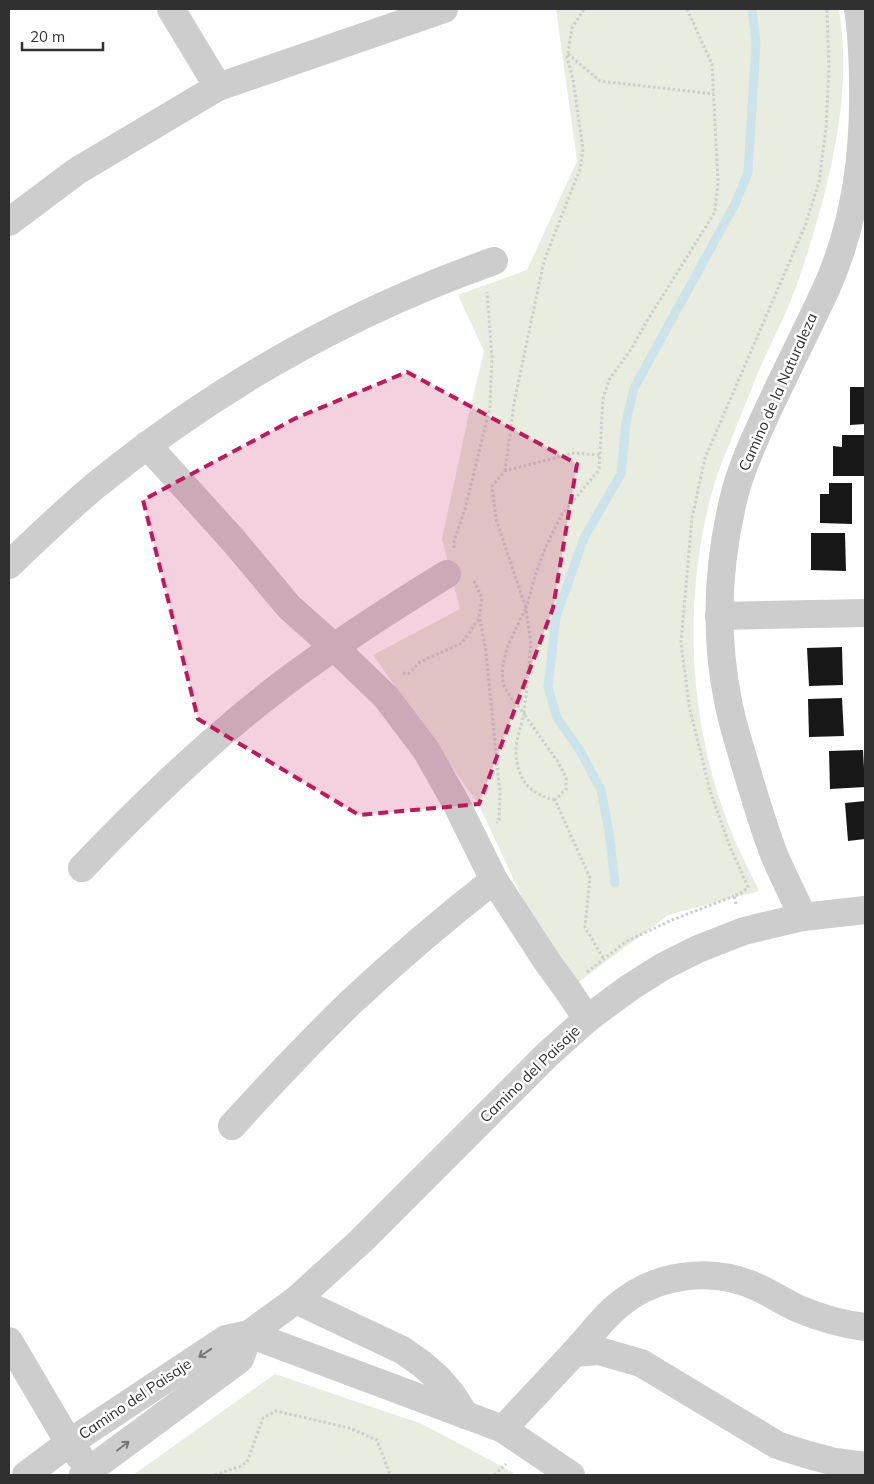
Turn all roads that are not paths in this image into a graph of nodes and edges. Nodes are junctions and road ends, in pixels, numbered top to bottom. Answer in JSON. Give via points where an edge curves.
{"nodes":[{"id":1,"x":171,"y":9,"type":"edge"},
{"id":2,"x":444,"y":9,"type":"edge"},
{"id":3,"x":858,"y":9,"type":"edge"},
{"id":4,"x":218,"y":87,"type":"junction"},
{"id":5,"x":9,"y":222,"type":"edge"},
{"id":6,"x":489,"y":262,"type":"road end"},
{"id":7,"x":147,"y":445,"type":"junction"},
{"id":8,"x":9,"y":566,"type":"edge"},
{"id":9,"x":458,"y":569,"type":"road end"},
{"id":10,"x":865,"y":613,"type":"edge"},
{"id":11,"x":719,"y":616,"type":"junction"},
{"id":12,"x":334,"y":647,"type":"junction"},
{"id":13,"x":82,"y":868,"type":"dead end"},
{"id":14,"x":494,"y":880,"type":"junction"},
{"id":15,"x":865,"y":910,"type":"edge"},
{"id":16,"x":803,"y":917,"type":"junction"},
{"id":17,"x":587,"y":1019,"type":"junction"},
{"id":18,"x":232,"y":1126,"type":"dead end"},
{"id":19,"x":296,"y":1300,"type":"junction"},
{"id":20,"x":865,"y":1327,"type":"edge"},
{"id":21,"x":249,"y":1334,"type":"junction"},
{"id":22,"x":9,"y":1341,"type":"edge"},
{"id":23,"x":574,"y":1352,"type":"junction"},
{"id":24,"x":465,"y":1415,"type":"junction"},
{"id":25,"x":503,"y":1430,"type":"junction"},
{"id":26,"x":69,"y":1443,"type":"junction"},
{"id":27,"x":865,"y":1466,"type":"edge"},
{"id":28,"x":86,"y":1473,"type":"edge"},
{"id":29,"x":26,"y":1475,"type":"edge"},
{"id":30,"x":572,"y":1475,"type":"edge"}],
"edges":[{"from":1,"to":4,"type":"street"},
{"from":2,"to":4,"type":"street"},
{"from":3,"to":11,"type":"street","name":"Camino de la Naturaleza","via":[[863,117],[852,208],[827,287],[746,457],[723,551]]},
{"from":4,"to":5,"type":"street","via":[[77,171]]},
{"from":6,"to":7,"type":"street","via":[[424,287],[308,342],[199,408]]},
{"from":7,"to":8,"type":"street","via":[[94,487]]},
{"from":7,"to":12,"type":"street","via":[[289,607]]},
{"from":9,"to":12,"type":"street","via":[[384,612]]},
{"from":10,"to":11,"type":"street"},
{"from":11,"to":16,"type":"street","name":"Camino de la Naturaleza","via":[[723,670],[734,731],[762,823]]},
{"from":12,"to":13,"type":"street","via":[[213,741]]},
{"from":12,"to":14,"type":"street","via":[[386,697],[426,750]]},
{"from":14,"to":17,"type":"street"},
{"from":14,"to":18,"type":"street","via":[[350,1003]]},
{"from":15,"to":16,"type":"street","name":"Camino del Paisaje"},
{"from":16,"to":17,"type":"street","name":"Camino del Paisaje","via":[[744,931],[698,949],[662,967]]},
{"from":17,"to":19,"type":"street","name":"Camino del Paisaje","via":[[362,1240]]},
{"from":19,"to":21,"type":"street","name":"Camino del Paisaje"},
{"from":19,"to":24,"type":"street","via":[[402,1350],[439,1379]]},
{"from":20,"to":23,"type":"street","via":[[822,1318],[741,1281],[723,1276],[686,1276],[666,1280],[629,1297]]},
{"from":21,"to":24,"type":"street"},
{"from":21,"to":26,"type":"street","name":"Camino del Paisaje","one_way":true,"via":[[226,1339]]},
{"from":28,"to":21,"type":"street","name":"Camino del Paisaje","one_way":true,"via":[[240,1358]]},
{"from":22,"to":26,"type":"street"},
{"from":23,"to":25,"type":"street"},
{"from":23,"to":27,"type":"street","via":[[599,1351],[641,1363],[777,1445],[835,1462]]},
{"from":24,"to":25,"type":"street"},
{"from":25,"to":30,"type":"street"},
{"from":26,"to":28,"type":"street"},
{"from":26,"to":29,"type":"street","name":"Camino del Paisaje"}]}
